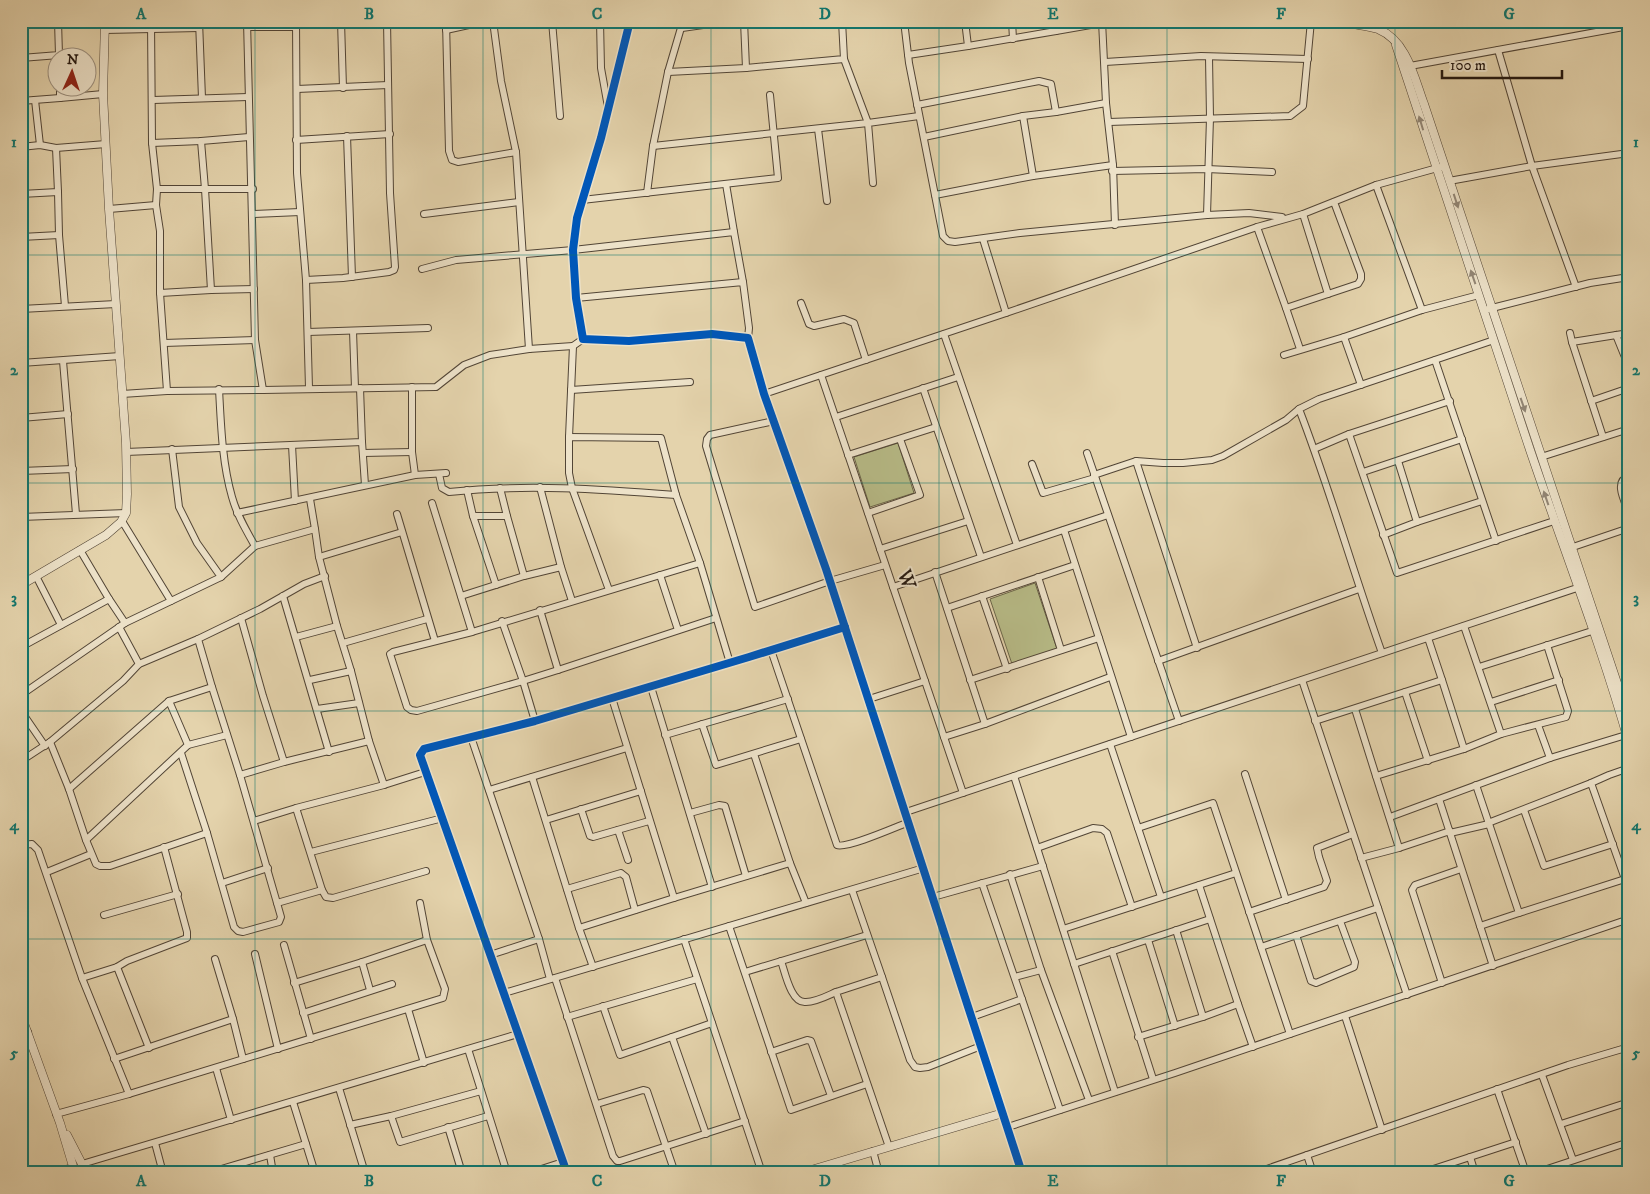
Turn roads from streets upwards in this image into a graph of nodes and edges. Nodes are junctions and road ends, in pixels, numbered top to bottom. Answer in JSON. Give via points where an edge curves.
{"nodes":[{"id":1,"x":58,"y":21,"type":"edge"},
{"id":2,"x":105,"y":21,"type":"edge"},
{"id":3,"x":151,"y":21,"type":"edge"},
{"id":4,"x":341,"y":21,"type":"edge"},
{"id":5,"x":387,"y":21,"type":"edge"},
{"id":6,"x":446,"y":21,"type":"edge"},
{"id":7,"x":487,"y":21,"type":"edge"},
{"id":8,"x":493,"y":21,"type":"edge"},
{"id":9,"x":552,"y":21,"type":"edge"},
{"id":10,"x":600,"y":21,"type":"edge"},
{"id":11,"x":630,"y":21,"type":"edge"},
{"id":12,"x":731,"y":21,"type":"edge"},
{"id":13,"x":744,"y":21,"type":"edge"},
{"id":14,"x":842,"y":21,"type":"edge"},
{"id":15,"x":904,"y":21,"type":"edge"},
{"id":16,"x":965,"y":21,"type":"edge"},
{"id":17,"x":1012,"y":21,"type":"edge"},
{"id":18,"x":1056,"y":21,"type":"edge"},
{"id":19,"x":1310,"y":21,"type":"edge"},
{"id":20,"x":1339,"y":21,"type":"edge"},
{"id":21,"x":1102,"y":22,"type":"edge"},
{"id":22,"x":199,"y":24,"type":"edge"},
{"id":23,"x":247,"y":24,"type":"edge"},
{"id":24,"x":296,"y":24,"type":"edge"},
{"id":25,"x":682,"y":25,"type":"edge"},
{"id":26,"x":1629,"y":26,"type":"edge"},
{"id":27,"x":152,"y":29,"type":"junction"},
{"id":28,"x":105,"y":30,"type":"junction"},
{"id":29,"x":446,"y":30,"type":"junction"},
{"id":30,"x":1056,"y":31,"type":"junction"},
{"id":31,"x":1013,"y":39,"type":"junction"},
{"id":32,"x":1395,"y":42,"type":"junction"},
{"id":33,"x":968,"y":46,"type":"junction"},
{"id":34,"x":60,"y":48,"type":"edge"},
{"id":35,"x":1498,"y":50,"type":"junction"},
{"id":36,"x":908,"y":55,"type":"junction"},
{"id":37,"x":1209,"y":56,"type":"junction"},
{"id":38,"x":48,"y":57,"type":"edge"},
{"id":39,"x":21,"y":58,"type":"edge"},
{"id":40,"x":844,"y":59,"type":"junction"},
{"id":41,"x":1308,"y":59,"type":"junction"},
{"id":42,"x":1105,"y":62,"type":"junction"},
{"id":43,"x":1410,"y":66,"type":"junction"},
{"id":44,"x":746,"y":68,"type":"junction"},
{"id":45,"x":668,"y":72,"type":"junction"},
{"id":46,"x":388,"y":85,"type":"junction"},
{"id":47,"x":344,"y":88,"type":"junction"},
{"id":48,"x":297,"y":90,"type":"junction"},
{"id":49,"x":98,"y":94,"type":"edge"},
{"id":50,"x":103,"y":94,"type":"junction"},
{"id":51,"x":770,"y":95,"type":"dead end"},
{"id":52,"x":248,"y":97,"type":"junction"},
{"id":53,"x":60,"y":98,"type":"edge"},
{"id":54,"x":202,"y":98,"type":"junction"},
{"id":55,"x":35,"y":100,"type":"junction"},
{"id":56,"x":153,"y":100,"type":"junction"},
{"id":57,"x":21,"y":101,"type":"edge"},
{"id":58,"x":1106,"y":103,"type":"junction"},
{"id":59,"x":917,"y":106,"type":"junction"},
{"id":60,"x":608,"y":108,"type":"junction"},
{"id":61,"x":1056,"y":112,"type":"junction"},
{"id":62,"x":560,"y":116,"type":"dead end"},
{"id":63,"x":919,"y":116,"type":"junction"},
{"id":64,"x":1023,"y":116,"type":"junction"},
{"id":65,"x":1210,"y":118,"type":"junction"},
{"id":66,"x":1109,"y":122,"type":"junction"},
{"id":67,"x":868,"y":123,"type":"junction"},
{"id":68,"x":818,"y":128,"type":"junction"},
{"id":69,"x":390,"y":134,"type":"junction"},
{"id":70,"x":774,"y":134,"type":"junction"},
{"id":71,"x":347,"y":136,"type":"junction"},
{"id":72,"x":249,"y":137,"type":"junction"},
{"id":73,"x":924,"y":137,"type":"junction"},
{"id":74,"x":296,"y":140,"type":"junction"},
{"id":75,"x":152,"y":142,"type":"junction"},
{"id":76,"x":201,"y":142,"type":"junction"},
{"id":77,"x":106,"y":144,"type":"junction"},
{"id":78,"x":40,"y":145,"type":"junction"},
{"id":79,"x":653,"y":146,"type":"junction"},
{"id":80,"x":21,"y":147,"type":"edge"},
{"id":81,"x":56,"y":148,"type":"junction"},
{"id":82,"x":516,"y":152,"type":"junction"},
{"id":83,"x":1629,"y":153,"type":"edge"},
{"id":84,"x":1532,"y":166,"type":"junction"},
{"id":85,"x":1444,"y":167,"type":"junction"},
{"id":86,"x":1113,"y":168,"type":"junction"},
{"id":87,"x":1435,"y":168,"type":"junction"},
{"id":88,"x":1207,"y":169,"type":"junction"},
{"id":89,"x":1272,"y":172,"type":"dead end"},
{"id":90,"x":1033,"y":176,"type":"junction"},
{"id":91,"x":1449,"y":181,"type":"junction"},
{"id":92,"x":873,"y":183,"type":"dead end"},
{"id":93,"x":726,"y":184,"type":"junction"},
{"id":94,"x":1376,"y":185,"type":"junction"},
{"id":95,"x":157,"y":188,"type":"junction"},
{"id":96,"x":205,"y":189,"type":"junction"},
{"id":97,"x":252,"y":189,"type":"junction"},
{"id":98,"x":58,"y":192,"type":"junction"},
{"id":99,"x":647,"y":193,"type":"junction"},
{"id":100,"x":21,"y":194,"type":"edge"},
{"id":101,"x":935,"y":195,"type":"junction"},
{"id":102,"x":582,"y":200,"type":"junction"},
{"id":103,"x":827,"y":201,"type":"dead end"},
{"id":104,"x":519,"y":202,"type":"junction"},
{"id":105,"x":1334,"y":202,"type":"junction"},
{"id":106,"x":156,"y":205,"type":"junction"},
{"id":107,"x":109,"y":209,"type":"junction"},
{"id":108,"x":300,"y":212,"type":"junction"},
{"id":109,"x":252,"y":214,"type":"junction"},
{"id":110,"x":424,"y":214,"type":"dead end"},
{"id":111,"x":1303,"y":214,"type":"junction"},
{"id":112,"x":1207,"y":215,"type":"junction"},
{"id":113,"x":1286,"y":217,"type":"junction"},
{"id":114,"x":1115,"y":225,"type":"junction"},
{"id":115,"x":1257,"y":227,"type":"junction"},
{"id":116,"x":734,"y":232,"type":"junction"},
{"id":117,"x":59,"y":235,"type":"junction"},
{"id":118,"x":21,"y":237,"type":"edge"},
{"id":119,"x":983,"y":239,"type":"junction"},
{"id":120,"x":573,"y":250,"type":"junction"},
{"id":121,"x":523,"y":254,"type":"junction"},
{"id":122,"x":422,"y":269,"type":"dead end"},
{"id":123,"x":1629,"y":276,"type":"edge"},
{"id":124,"x":352,"y":278,"type":"junction"},
{"id":125,"x":306,"y":280,"type":"junction"},
{"id":126,"x":743,"y":282,"type":"junction"},
{"id":127,"x":1576,"y":287,"type":"junction"},
{"id":128,"x":254,"y":289,"type":"junction"},
{"id":129,"x":210,"y":290,"type":"junction"},
{"id":130,"x":160,"y":293,"type":"junction"},
{"id":131,"x":1328,"y":294,"type":"junction"},
{"id":132,"x":1479,"y":295,"type":"junction"},
{"id":133,"x":576,"y":298,"type":"junction"},
{"id":134,"x":801,"y":303,"type":"dead end"},
{"id":135,"x":116,"y":304,"type":"junction"},
{"id":136,"x":65,"y":306,"type":"junction"},
{"id":137,"x":1286,"y":308,"type":"junction"},
{"id":138,"x":21,"y":309,"type":"edge"},
{"id":139,"x":1488,"y":309,"type":"junction"},
{"id":140,"x":1422,"y":310,"type":"junction"},
{"id":141,"x":1006,"y":313,"type":"junction"},
{"id":142,"x":428,"y":328,"type":"dead end"},
{"id":143,"x":353,"y":331,"type":"junction"},
{"id":144,"x":308,"y":332,"type":"junction"},
{"id":145,"x":1570,"y":333,"type":"dead end"},
{"id":146,"x":1629,"y":333,"type":"edge"},
{"id":147,"x":944,"y":334,"type":"junction"},
{"id":148,"x":1616,"y":335,"type":"junction"},
{"id":149,"x":1344,"y":337,"type":"junction"},
{"id":150,"x":748,"y":338,"type":"junction"},
{"id":151,"x":255,"y":340,"type":"junction"},
{"id":152,"x":583,"y":340,"type":"junction"},
{"id":153,"x":1494,"y":340,"type":"junction"},
{"id":154,"x":1572,"y":342,"type":"junction"},
{"id":155,"x":164,"y":343,"type":"junction"},
{"id":156,"x":573,"y":346,"type":"junction"},
{"id":157,"x":529,"y":349,"type":"junction"},
{"id":158,"x":1300,"y":349,"type":"junction"},
{"id":159,"x":1284,"y":355,"type":"dead end"},
{"id":160,"x":120,"y":356,"type":"junction"},
{"id":161,"x":63,"y":360,"type":"junction"},
{"id":162,"x":866,"y":360,"type":"junction"},
{"id":163,"x":1435,"y":360,"type":"junction"},
{"id":164,"x":21,"y":363,"type":"edge"},
{"id":165,"x":1629,"y":368,"type":"edge"},
{"id":166,"x":821,"y":375,"type":"junction"},
{"id":167,"x":958,"y":376,"type":"junction"},
{"id":168,"x":690,"y":382,"type":"dead end"},
{"id":169,"x":1360,"y":385,"type":"junction"},
{"id":170,"x":412,"y":387,"type":"junction"},
{"id":171,"x":309,"y":388,"type":"junction"},
{"id":172,"x":357,"y":388,"type":"junction"},
{"id":173,"x":923,"y":388,"type":"junction"},
{"id":174,"x":1629,"y":388,"type":"edge"},
{"id":175,"x":218,"y":389,"type":"junction"},
{"id":176,"x":263,"y":390,"type":"junction"},
{"id":177,"x":571,"y":390,"type":"junction"},
{"id":178,"x":168,"y":392,"type":"junction"},
{"id":179,"x":122,"y":394,"type":"junction"},
{"id":180,"x":764,"y":394,"type":"junction"},
{"id":181,"x":1450,"y":401,"type":"junction"},
{"id":182,"x":1591,"y":401,"type":"junction"},
{"id":183,"x":1299,"y":408,"type":"junction"},
{"id":184,"x":68,"y":414,"type":"junction"},
{"id":185,"x":836,"y":417,"type":"junction"},
{"id":186,"x":21,"y":418,"type":"edge"},
{"id":187,"x":774,"y":421,"type":"junction"},
{"id":188,"x":936,"y":427,"type":"junction"},
{"id":189,"x":1629,"y":429,"type":"edge"},
{"id":190,"x":1349,"y":434,"type":"junction"},
{"id":191,"x":569,"y":437,"type":"junction"},
{"id":192,"x":1603,"y":437,"type":"junction"},
{"id":193,"x":900,"y":439,"type":"junction"},
{"id":194,"x":1462,"y":439,"type":"junction"},
{"id":195,"x":362,"y":442,"type":"junction"},
{"id":196,"x":292,"y":445,"type":"junction"},
{"id":197,"x":223,"y":448,"type":"junction"},
{"id":198,"x":172,"y":449,"type":"junction"},
{"id":199,"x":1314,"y":449,"type":"junction"},
{"id":200,"x":126,"y":452,"type":"junction"},
{"id":201,"x":412,"y":452,"type":"junction"},
{"id":202,"x":1087,"y":453,"type":"dead end"},
{"id":203,"x":363,"y":454,"type":"junction"},
{"id":204,"x":848,"y":455,"type":"junction"},
{"id":205,"x":1541,"y":457,"type":"junction"},
{"id":206,"x":1136,"y":461,"type":"junction"},
{"id":207,"x":1398,"y":461,"type":"junction"},
{"id":208,"x":1032,"y":464,"type":"dead end"},
{"id":209,"x":73,"y":469,"type":"junction"},
{"id":210,"x":21,"y":471,"type":"edge"},
{"id":211,"x":1362,"y":472,"type":"junction"},
{"id":212,"x":446,"y":473,"type":"dead end"},
{"id":213,"x":439,"y":474,"type":"junction"},
{"id":214,"x":415,"y":475,"type":"junction"},
{"id":215,"x":1095,"y":476,"type":"junction"},
{"id":216,"x":1629,"y":476,"type":"edge"},
{"id":217,"x":364,"y":485,"type":"junction"},
{"id":218,"x":540,"y":487,"type":"junction"},
{"id":219,"x":500,"y":488,"type":"junction"},
{"id":220,"x":572,"y":488,"type":"junction"},
{"id":221,"x":466,"y":490,"type":"junction"},
{"id":222,"x":676,"y":495,"type":"junction"},
{"id":223,"x":310,"y":498,"type":"junction"},
{"id":224,"x":295,"y":501,"type":"junction"},
{"id":225,"x":1482,"y":501,"type":"junction"},
{"id":226,"x":432,"y":503,"type":"dead end"},
{"id":227,"x":126,"y":513,"type":"junction"},
{"id":228,"x":238,"y":513,"type":"junction"},
{"id":229,"x":868,"y":513,"type":"junction"},
{"id":230,"x":1629,"y":513,"type":"edge"},
{"id":231,"x":76,"y":514,"type":"junction"},
{"id":232,"x":397,"y":514,"type":"dead end"},
{"id":233,"x":1108,"y":515,"type":"junction"},
{"id":234,"x":473,"y":516,"type":"junction"},
{"id":235,"x":507,"y":516,"type":"junction"},
{"id":236,"x":21,"y":517,"type":"edge"},
{"id":237,"x":122,"y":521,"type":"junction"},
{"id":238,"x":968,"y":521,"type":"junction"},
{"id":239,"x":1554,"y":521,"type":"junction"},
{"id":240,"x":1417,"y":522,"type":"junction"},
{"id":241,"x":315,"y":528,"type":"junction"},
{"id":242,"x":1629,"y":528,"type":"edge"},
{"id":243,"x":1064,"y":530,"type":"junction"},
{"id":244,"x":402,"y":532,"type":"junction"},
{"id":245,"x":1383,"y":535,"type":"junction"},
{"id":246,"x":1496,"y":541,"type":"junction"},
{"id":247,"x":1017,"y":545,"type":"junction"},
{"id":248,"x":255,"y":546,"type":"junction"},
{"id":249,"x":1567,"y":549,"type":"junction"},
{"id":250,"x":80,"y":550,"type":"junction"},
{"id":251,"x":880,"y":550,"type":"junction"},
{"id":252,"x":319,"y":557,"type":"junction"},
{"id":253,"x":981,"y":557,"type":"junction"},
{"id":254,"x":700,"y":563,"type":"junction"},
{"id":255,"x":885,"y":564,"type":"junction"},
{"id":256,"x":1075,"y":565,"type":"junction"},
{"id":257,"x":561,"y":567,"type":"junction"},
{"id":258,"x":935,"y":572,"type":"junction"},
{"id":259,"x":660,"y":575,"type":"junction"},
{"id":260,"x":36,"y":576,"type":"junction"},
{"id":261,"x":325,"y":576,"type":"junction"},
{"id":262,"x":524,"y":576,"type":"junction"},
{"id":263,"x":221,"y":577,"type":"junction"},
{"id":264,"x":1038,"y":577,"type":"junction"},
{"id":265,"x":830,"y":581,"type":"junction"},
{"id":266,"x":21,"y":585,"type":"edge"},
{"id":267,"x":496,"y":585,"type":"junction"},
{"id":268,"x":893,"y":587,"type":"junction"},
{"id":269,"x":1580,"y":587,"type":"junction"},
{"id":270,"x":1359,"y":589,"type":"junction"},
{"id":271,"x":609,"y":590,"type":"junction"},
{"id":272,"x":283,"y":596,"type":"junction"},
{"id":273,"x":461,"y":596,"type":"junction"},
{"id":274,"x":982,"y":596,"type":"junction"},
{"id":275,"x":109,"y":599,"type":"junction"},
{"id":276,"x":171,"y":601,"type":"junction"},
{"id":277,"x":572,"y":601,"type":"junction"},
{"id":278,"x":947,"y":608,"type":"junction"},
{"id":279,"x":540,"y":610,"type":"junction"},
{"id":280,"x":241,"y":618,"type":"junction"},
{"id":281,"x":427,"y":618,"type":"junction"},
{"id":282,"x":716,"y":618,"type":"junction"},
{"id":283,"x":502,"y":621,"type":"junction"},
{"id":284,"x":61,"y":625,"type":"junction"},
{"id":285,"x":122,"y":625,"type":"junction"},
{"id":286,"x":337,"y":626,"type":"junction"},
{"id":287,"x":1464,"y":626,"type":"junction"},
{"id":288,"x":845,"y":627,"type":"junction"},
{"id":289,"x":678,"y":630,"type":"junction"},
{"id":290,"x":1592,"y":630,"type":"junction"},
{"id":291,"x":472,"y":632,"type":"junction"},
{"id":292,"x":296,"y":637,"type":"junction"},
{"id":293,"x":1099,"y":638,"type":"junction"},
{"id":294,"x":1428,"y":638,"type":"junction"},
{"id":295,"x":198,"y":639,"type":"junction"},
{"id":296,"x":435,"y":641,"type":"junction"},
{"id":297,"x":343,"y":643,"type":"junction"},
{"id":298,"x":1547,"y":645,"type":"junction"},
{"id":299,"x":21,"y":647,"type":"edge"},
{"id":300,"x":1197,"y":648,"type":"junction"},
{"id":301,"x":771,"y":650,"type":"junction"},
{"id":302,"x":1061,"y":650,"type":"junction"},
{"id":303,"x":1382,"y":653,"type":"junction"},
{"id":304,"x":1158,"y":661,"type":"junction"},
{"id":305,"x":730,"y":663,"type":"junction"},
{"id":306,"x":138,"y":664,"type":"junction"},
{"id":307,"x":1479,"y":667,"type":"junction"},
{"id":308,"x":1007,"y":669,"type":"junction"},
{"id":309,"x":558,"y":670,"type":"junction"},
{"id":310,"x":351,"y":671,"type":"junction"},
{"id":311,"x":1110,"y":677,"type":"junction"},
{"id":312,"x":310,"y":680,"type":"junction"},
{"id":313,"x":970,"y":680,"type":"junction"},
{"id":314,"x":1302,"y":680,"type":"junction"},
{"id":315,"x":1442,"y":680,"type":"junction"},
{"id":316,"x":1558,"y":680,"type":"junction"},
{"id":317,"x":523,"y":681,"type":"junction"},
{"id":318,"x":925,"y":682,"type":"junction"},
{"id":319,"x":212,"y":687,"type":"junction"},
{"id":320,"x":651,"y":687,"type":"junction"},
{"id":321,"x":1405,"y":692,"type":"junction"},
{"id":322,"x":21,"y":695,"type":"edge"},
{"id":323,"x":612,"y":698,"type":"junction"},
{"id":324,"x":1622,"y":698,"type":"edge"},
{"id":325,"x":788,"y":699,"type":"junction"},
{"id":326,"x":869,"y":699,"type":"junction"},
{"id":327,"x":169,"y":701,"type":"junction"},
{"id":328,"x":1491,"y":702,"type":"junction"},
{"id":329,"x":358,"y":703,"type":"junction"},
{"id":330,"x":317,"y":709,"type":"junction"},
{"id":331,"x":1355,"y":709,"type":"junction"},
{"id":332,"x":21,"y":712,"type":"edge"},
{"id":333,"x":1629,"y":719,"type":"edge"},
{"id":334,"x":534,"y":721,"type":"junction"},
{"id":335,"x":1179,"y":721,"type":"junction"},
{"id":336,"x":1315,"y":721,"type":"junction"},
{"id":337,"x":702,"y":724,"type":"junction"},
{"id":338,"x":985,"y":724,"type":"junction"},
{"id":339,"x":1538,"y":725,"type":"junction"},
{"id":340,"x":1501,"y":734,"type":"junction"},
{"id":341,"x":227,"y":735,"type":"junction"},
{"id":342,"x":665,"y":735,"type":"junction"},
{"id":343,"x":471,"y":737,"type":"junction"},
{"id":344,"x":944,"y":737,"type":"junction"},
{"id":345,"x":1131,"y":737,"type":"junction"},
{"id":346,"x":802,"y":739,"type":"junction"},
{"id":347,"x":1628,"y":739,"type":"edge"},
{"id":348,"x":369,"y":741,"type":"junction"},
{"id":349,"x":48,"y":744,"type":"junction"},
{"id":350,"x":1110,"y":744,"type":"junction"},
{"id":351,"x":188,"y":745,"type":"junction"},
{"id":352,"x":627,"y":748,"type":"junction"},
{"id":353,"x":1464,"y":749,"type":"junction"},
{"id":354,"x":329,"y":752,"type":"junction"},
{"id":355,"x":181,"y":753,"type":"junction"},
{"id":356,"x":754,"y":754,"type":"junction"},
{"id":357,"x":1550,"y":758,"type":"junction"},
{"id":358,"x":21,"y":761,"type":"edge"},
{"id":359,"x":1428,"y":761,"type":"junction"},
{"id":360,"x":284,"y":762,"type":"junction"},
{"id":361,"x":1629,"y":768,"type":"edge"},
{"id":362,"x":425,"y":772,"type":"junction"},
{"id":363,"x":1245,"y":774,"type":"dead end"},
{"id":364,"x":240,"y":775,"type":"junction"},
{"id":365,"x":1014,"y":776,"type":"junction"},
{"id":366,"x":1376,"y":776,"type":"junction"},
{"id":367,"x":532,"y":777,"type":"junction"},
{"id":368,"x":1592,"y":783,"type":"junction"},
{"id":369,"x":384,"y":785,"type":"junction"},
{"id":370,"x":1476,"y":785,"type":"junction"},
{"id":371,"x":69,"y":789,"type":"junction"},
{"id":372,"x":489,"y":790,"type":"junction"},
{"id":373,"x":641,"y":791,"type":"junction"},
{"id":374,"x":963,"y":794,"type":"junction"},
{"id":375,"x":1439,"y":799,"type":"junction"},
{"id":376,"x":296,"y":808,"type":"junction"},
{"id":377,"x":582,"y":809,"type":"junction"},
{"id":378,"x":1524,"y":810,"type":"junction"},
{"id":379,"x":906,"y":812,"type":"junction"},
{"id":380,"x":690,"y":813,"type":"junction"},
{"id":381,"x":1390,"y":817,"type":"junction"},
{"id":382,"x":443,"y":818,"type":"junction"},
{"id":383,"x":546,"y":820,"type":"junction"},
{"id":384,"x":254,"y":821,"type":"junction"},
{"id":385,"x":649,"y":821,"type":"junction"},
{"id":386,"x":909,"y":822,"type":"junction"},
{"id":387,"x":1488,"y":824,"type":"junction"},
{"id":388,"x":1138,"y":828,"type":"junction"},
{"id":389,"x":618,"y":830,"type":"junction"},
{"id":390,"x":207,"y":832,"type":"junction"},
{"id":391,"x":1450,"y":832,"type":"junction"},
{"id":392,"x":1353,"y":834,"type":"junction"},
{"id":393,"x":86,"y":840,"type":"junction"},
{"id":394,"x":1614,"y":844,"type":"junction"},
{"id":395,"x":21,"y":845,"type":"edge"},
{"id":396,"x":164,"y":846,"type":"junction"},
{"id":397,"x":1037,"y":848,"type":"junction"},
{"id":398,"x":1399,"y":848,"type":"junction"},
{"id":399,"x":311,"y":852,"type":"junction"},
{"id":400,"x":91,"y":854,"type":"junction"},
{"id":401,"x":1361,"y":858,"type":"junction"},
{"id":402,"x":628,"y":860,"type":"dead end"},
{"id":403,"x":790,"y":863,"type":"junction"},
{"id":404,"x":1043,"y":866,"type":"junction"},
{"id":405,"x":268,"y":868,"type":"junction"},
{"id":406,"x":924,"y":868,"type":"junction"},
{"id":407,"x":1461,"y":869,"type":"junction"},
{"id":408,"x":426,"y":871,"type":"dead end"},
{"id":409,"x":47,"y":872,"type":"junction"},
{"id":410,"x":1236,"y":873,"type":"junction"},
{"id":411,"x":1010,"y":874,"type":"junction"},
{"id":412,"x":746,"y":876,"type":"junction"},
{"id":413,"x":1625,"y":879,"type":"junction"},
{"id":414,"x":982,"y":883,"type":"junction"},
{"id":415,"x":222,"y":884,"type":"junction"},
{"id":416,"x":1199,"y":885,"type":"junction"},
{"id":417,"x":712,"y":887,"type":"junction"},
{"id":418,"x":1629,"y":888,"type":"edge"},
{"id":419,"x":567,"y":889,"type":"junction"},
{"id":420,"x":322,"y":890,"type":"junction"},
{"id":421,"x":852,"y":890,"type":"junction"},
{"id":422,"x":178,"y":894,"type":"junction"},
{"id":423,"x":933,"y":897,"type":"junction"},
{"id":424,"x":1161,"y":897,"type":"junction"},
{"id":425,"x":674,"y":898,"type":"junction"},
{"id":426,"x":1286,"y":900,"type":"junction"},
{"id":427,"x":277,"y":903,"type":"junction"},
{"id":428,"x":420,"y":903,"type":"dead end"},
{"id":429,"x":806,"y":903,"type":"junction"},
{"id":430,"x":1132,"y":907,"type":"junction"},
{"id":431,"x":1378,"y":908,"type":"junction"},
{"id":432,"x":635,"y":910,"type":"junction"},
{"id":433,"x":1249,"y":912,"type":"junction"},
{"id":434,"x":1519,"y":913,"type":"junction"},
{"id":435,"x":104,"y":915,"type":"dead end"},
{"id":436,"x":1210,"y":918,"type":"junction"},
{"id":437,"x":1629,"y":919,"type":"edge"},
{"id":438,"x":1340,"y":921,"type":"junction"},
{"id":439,"x":729,"y":926,"type":"junction"},
{"id":440,"x":1480,"y":926,"type":"junction"},
{"id":441,"x":579,"y":928,"type":"junction"},
{"id":442,"x":1063,"y":929,"type":"junction"},
{"id":443,"x":1176,"y":930,"type":"junction"},
{"id":444,"x":867,"y":935,"type":"junction"},
{"id":445,"x":1296,"y":935,"type":"junction"},
{"id":446,"x":539,"y":938,"type":"junction"},
{"id":447,"x":428,"y":940,"type":"junction"},
{"id":448,"x":684,"y":940,"type":"junction"},
{"id":449,"x":1148,"y":940,"type":"junction"},
{"id":450,"x":284,"y":944,"type":"dead end"},
{"id":451,"x":1261,"y":947,"type":"junction"},
{"id":452,"x":1112,"y":951,"type":"junction"},
{"id":453,"x":255,"y":954,"type":"dead end"},
{"id":454,"x":490,"y":955,"type":"junction"},
{"id":455,"x":215,"y":958,"type":"dead end"},
{"id":456,"x":781,"y":961,"type":"junction"},
{"id":457,"x":362,"y":962,"type":"junction"},
{"id":458,"x":1074,"y":964,"type":"junction"},
{"id":459,"x":117,"y":966,"type":"junction"},
{"id":460,"x":1493,"y":966,"type":"junction"},
{"id":461,"x":592,"y":967,"type":"junction"},
{"id":462,"x":1041,"y":970,"type":"junction"},
{"id":463,"x":745,"y":972,"type":"junction"},
{"id":464,"x":882,"y":977,"type":"junction"},
{"id":465,"x":1015,"y":977,"type":"junction"},
{"id":466,"x":82,"y":978,"type":"junction"},
{"id":467,"x":553,"y":978,"type":"junction"},
{"id":468,"x":697,"y":979,"type":"junction"},
{"id":469,"x":294,"y":983,"type":"junction"},
{"id":470,"x":1442,"y":983,"type":"junction"},
{"id":471,"x":392,"y":984,"type":"dead end"},
{"id":472,"x":370,"y":990,"type":"junction"},
{"id":473,"x":836,"y":992,"type":"junction"},
{"id":474,"x":504,"y":993,"type":"junction"},
{"id":475,"x":1407,"y":995,"type":"junction"},
{"id":476,"x":1022,"y":998,"type":"junction"},
{"id":477,"x":1238,"y":1004,"type":"junction"},
{"id":478,"x":603,"y":1006,"type":"junction"},
{"id":479,"x":408,"y":1009,"type":"junction"},
{"id":480,"x":303,"y":1013,"type":"junction"},
{"id":481,"x":21,"y":1016,"type":"edge"},
{"id":482,"x":972,"y":1016,"type":"junction"},
{"id":483,"x":1345,"y":1016,"type":"junction"},
{"id":484,"x":567,"y":1017,"type":"junction"},
{"id":485,"x":1203,"y":1017,"type":"junction"},
{"id":486,"x":233,"y":1020,"type":"junction"},
{"id":487,"x":712,"y":1023,"type":"junction"},
{"id":488,"x":1175,"y":1026,"type":"junction"},
{"id":489,"x":24,"y":1034,"type":"edge"},
{"id":490,"x":518,"y":1034,"type":"junction"},
{"id":491,"x":1290,"y":1034,"type":"junction"},
{"id":492,"x":672,"y":1037,"type":"junction"},
{"id":493,"x":1138,"y":1037,"type":"junction"},
{"id":494,"x":311,"y":1038,"type":"junction"},
{"id":495,"x":981,"y":1046,"type":"junction"},
{"id":496,"x":1253,"y":1047,"type":"junction"},
{"id":497,"x":1629,"y":1047,"type":"edge"},
{"id":498,"x":149,"y":1048,"type":"junction"},
{"id":499,"x":278,"y":1049,"type":"junction"},
{"id":500,"x":468,"y":1049,"type":"junction"},
{"id":501,"x":772,"y":1052,"type":"junction"},
{"id":502,"x":114,"y":1059,"type":"junction"},
{"id":503,"x":243,"y":1059,"type":"junction"},
{"id":504,"x":424,"y":1062,"type":"junction"},
{"id":505,"x":216,"y":1068,"type":"junction"},
{"id":506,"x":1542,"y":1075,"type":"junction"},
{"id":507,"x":1153,"y":1080,"type":"junction"},
{"id":508,"x":868,"y":1084,"type":"junction"},
{"id":509,"x":339,"y":1088,"type":"junction"},
{"id":510,"x":1497,"y":1089,"type":"junction"},
{"id":511,"x":481,"y":1091,"type":"junction"},
{"id":512,"x":1115,"y":1092,"type":"junction"},
{"id":513,"x":129,"y":1094,"type":"junction"},
{"id":514,"x":831,"y":1096,"type":"junction"},
{"id":515,"x":1089,"y":1100,"type":"junction"},
{"id":516,"x":293,"y":1102,"type":"junction"},
{"id":517,"x":1629,"y":1102,"type":"edge"},
{"id":518,"x":597,"y":1104,"type":"junction"},
{"id":519,"x":1060,"y":1110,"type":"junction"},
{"id":520,"x":56,"y":1114,"type":"junction"},
{"id":521,"x":1004,"y":1115,"type":"junction"},
{"id":522,"x":390,"y":1116,"type":"junction"},
{"id":523,"x":488,"y":1116,"type":"junction"},
{"id":524,"x":231,"y":1120,"type":"junction"},
{"id":525,"x":745,"y":1121,"type":"junction"},
{"id":526,"x":60,"y":1123,"type":"junction"},
{"id":527,"x":350,"y":1124,"type":"junction"},
{"id":528,"x":1561,"y":1124,"type":"junction"},
{"id":529,"x":448,"y":1127,"type":"junction"},
{"id":530,"x":1008,"y":1127,"type":"junction"},
{"id":531,"x":1382,"y":1130,"type":"junction"},
{"id":532,"x":706,"y":1134,"type":"junction"},
{"id":533,"x":1516,"y":1142,"type":"junction"},
{"id":534,"x":1629,"y":1142,"type":"edge"},
{"id":535,"x":155,"y":1143,"type":"junction"},
{"id":536,"x":306,"y":1144,"type":"junction"},
{"id":537,"x":666,"y":1147,"type":"junction"},
{"id":538,"x":889,"y":1147,"type":"junction"},
{"id":539,"x":874,"y":1154,"type":"junction"},
{"id":540,"x":270,"y":1155,"type":"junction"},
{"id":541,"x":1307,"y":1155,"type":"junction"},
{"id":542,"x":1470,"y":1157,"type":"junction"},
{"id":543,"x":1573,"y":1160,"type":"junction"},
{"id":544,"x":563,"y":1162,"type":"junction"},
{"id":545,"x":82,"y":1164,"type":"junction"},
{"id":546,"x":74,"y":1170,"type":"edge"},
{"id":547,"x":822,"y":1172,"type":"edge"},
{"id":548,"x":1257,"y":1172,"type":"edge"},
{"id":549,"x":53,"y":1173,"type":"edge"},
{"id":550,"x":85,"y":1173,"type":"edge"},
{"id":551,"x":163,"y":1173,"type":"edge"},
{"id":552,"x":208,"y":1173,"type":"edge"},
{"id":553,"x":273,"y":1173,"type":"edge"},
{"id":554,"x":315,"y":1173,"type":"edge"},
{"id":555,"x":365,"y":1173,"type":"edge"},
{"id":556,"x":462,"y":1173,"type":"edge"},
{"id":557,"x":507,"y":1173,"type":"edge"},
{"id":558,"x":529,"y":1173,"type":"edge"},
{"id":559,"x":567,"y":1173,"type":"edge"},
{"id":560,"x":675,"y":1173,"type":"edge"},
{"id":561,"x":762,"y":1173,"type":"edge"},
{"id":562,"x":801,"y":1173,"type":"edge"},
{"id":563,"x":880,"y":1173,"type":"edge"},
{"id":564,"x":1022,"y":1173,"type":"edge"},
{"id":565,"x":1312,"y":1173,"type":"edge"},
{"id":566,"x":1422,"y":1173,"type":"edge"},
{"id":567,"x":1475,"y":1173,"type":"edge"},
{"id":568,"x":1526,"y":1173,"type":"edge"},
{"id":569,"x":1535,"y":1173,"type":"edge"}],
"edges":[{"from":1,"to":34,"type":"street"},
{"from":2,"to":28,"type":"street"},
{"from":3,"to":27,"type":"street"},
{"from":4,"to":47,"type":"street"},
{"from":5,"to":46,"type":"street"},
{"from":6,"to":29,"type":"street"},
{"from":7,"to":29,"type":"street"},
{"from":8,"to":82,"type":"street"},
{"from":9,"to":62,"type":"street"},
{"from":10,"to":60,"type":"street","via":[[601,68]]},
{"from":11,"to":60,"type":"street"},
{"from":12,"to":25,"type":"street"},
{"from":13,"to":44,"type":"street"},
{"from":14,"to":40,"type":"street"},
{"from":15,"to":36,"type":"street"},
{"from":16,"to":33,"type":"street"},
{"from":17,"to":31,"type":"street"},
{"from":18,"to":30,"type":"street"},
{"from":19,"to":41,"type":"street"},
{"from":20,"to":32,"type":"street","via":[[1376,29]]},
{"from":21,"to":30,"type":"street"},
{"from":21,"to":42,"type":"street"},
{"from":22,"to":27,"type":"street"},
{"from":22,"to":54,"type":"street"},
{"from":23,"to":24,"type":"street"},
{"from":23,"to":52,"type":"street"},
{"from":24,"to":48,"type":"street"},
{"from":25,"to":45,"type":"street"},
{"from":26,"to":35,"type":"street"},
{"from":27,"to":28,"type":"street"},
{"from":27,"to":56,"type":"street"},
{"from":28,"to":50,"type":"street"},
{"from":29,"to":82,"type":"street","via":[[452,160],[458,162]]},
{"from":30,"to":31,"type":"street"},
{"from":31,"to":33,"type":"street"},
{"from":32,"to":43,"type":"street"},
{"from":87,"to":32,"type":"street","one_way":true},
{"from":33,"to":36,"type":"street"},
{"from":35,"to":43,"type":"street"},
{"from":35,"to":84,"type":"street"},
{"from":36,"to":59,"type":"street"},
{"from":37,"to":41,"type":"street"},
{"from":37,"to":42,"type":"street"},
{"from":37,"to":65,"type":"street"},
{"from":38,"to":39,"type":"street"},
{"from":40,"to":44,"type":"street"},
{"from":40,"to":67,"type":"street"},
{"from":41,"to":65,"type":"street","via":[[1303,106],[1296,113],[1290,116]]},
{"from":42,"to":58,"type":"street"},
{"from":43,"to":85,"type":"street"},
{"from":44,"to":45,"type":"street"},
{"from":45,"to":79,"type":"street"},
{"from":46,"to":47,"type":"street"},
{"from":46,"to":69,"type":"street"},
{"from":47,"to":48,"type":"street"},
{"from":48,"to":74,"type":"street"},
{"from":49,"to":50,"type":"street"},
{"from":50,"to":77,"type":"street"},
{"from":51,"to":70,"type":"street"},
{"from":52,"to":54,"type":"street"},
{"from":52,"to":72,"type":"street"},
{"from":53,"to":55,"type":"street"},
{"from":54,"to":56,"type":"street"},
{"from":55,"to":57,"type":"street"},
{"from":55,"to":78,"type":"street"},
{"from":56,"to":75,"type":"street"},
{"from":58,"to":61,"type":"street"},
{"from":58,"to":66,"type":"street"},
{"from":59,"to":61,"type":"street","via":[[1038,81],[1051,84]]},
{"from":59,"to":63,"type":"street"},
{"from":60,"to":102,"type":"street"},
{"from":61,"to":64,"type":"street"},
{"from":63,"to":67,"type":"street"},
{"from":63,"to":73,"type":"street"},
{"from":64,"to":73,"type":"street"},
{"from":64,"to":90,"type":"street"},
{"from":65,"to":66,"type":"street"},
{"from":65,"to":88,"type":"street"},
{"from":66,"to":86,"type":"street"},
{"from":67,"to":68,"type":"street"},
{"from":67,"to":92,"type":"street"},
{"from":68,"to":70,"type":"street"},
{"from":68,"to":103,"type":"street"},
{"from":69,"to":71,"type":"street"},
{"from":69,"to":124,"type":"street","via":[[395,267],[388,272]]},
{"from":70,"to":79,"type":"street"},
{"from":70,"to":93,"type":"street","via":[[778,178]]},
{"from":71,"to":74,"type":"street"},
{"from":71,"to":124,"type":"street"},
{"from":72,"to":76,"type":"street"},
{"from":72,"to":97,"type":"street"},
{"from":73,"to":101,"type":"street"},
{"from":74,"to":108,"type":"street"},
{"from":75,"to":76,"type":"street"},
{"from":75,"to":95,"type":"street"},
{"from":76,"to":96,"type":"street"},
{"from":77,"to":81,"type":"street"},
{"from":77,"to":107,"type":"street"},
{"from":78,"to":80,"type":"street"},
{"from":78,"to":81,"type":"street"},
{"from":79,"to":99,"type":"street"},
{"from":81,"to":98,"type":"street"},
{"from":82,"to":104,"type":"street"},
{"from":83,"to":84,"type":"street"},
{"from":84,"to":91,"type":"street"},
{"from":84,"to":127,"type":"street"},
{"from":85,"to":87,"type":"street"},
{"from":85,"to":91,"type":"street"},
{"from":86,"to":88,"type":"street"},
{"from":86,"to":90,"type":"street"},
{"from":86,"to":114,"type":"street"},
{"from":87,"to":94,"type":"street"},
{"from":132,"to":87,"type":"street","one_way":true},
{"from":88,"to":89,"type":"street"},
{"from":88,"to":112,"type":"street"},
{"from":90,"to":101,"type":"street"},
{"from":91,"to":139,"type":"street","one_way":true},
{"from":93,"to":99,"type":"street"},
{"from":93,"to":116,"type":"street"},
{"from":94,"to":105,"type":"street"},
{"from":94,"to":140,"type":"street"},
{"from":95,"to":96,"type":"street"},
{"from":95,"to":106,"type":"street"},
{"from":96,"to":97,"type":"street"},
{"from":96,"to":129,"type":"street"},
{"from":97,"to":109,"type":"street"},
{"from":98,"to":100,"type":"street"},
{"from":98,"to":117,"type":"street"},
{"from":99,"to":102,"type":"street"},
{"from":101,"to":119,"type":"street","via":[[943,236],[948,241]]},
{"from":102,"to":120,"type":"street"},
{"from":104,"to":110,"type":"street"},
{"from":104,"to":121,"type":"street"},
{"from":105,"to":111,"type":"street"},
{"from":105,"to":131,"type":"street","via":[[1361,279],[1358,284]]},
{"from":106,"to":107,"type":"street"},
{"from":106,"to":130,"type":"street","via":[[160,232]]},
{"from":107,"to":135,"type":"street"},
{"from":108,"to":109,"type":"street"},
{"from":108,"to":125,"type":"street"},
{"from":109,"to":128,"type":"street"},
{"from":111,"to":113,"type":"street"},
{"from":111,"to":131,"type":"street"},
{"from":112,"to":113,"type":"street","via":[[1249,213]]},
{"from":112,"to":114,"type":"street"},
{"from":113,"to":115,"type":"street"},
{"from":114,"to":119,"type":"street"},
{"from":115,"to":137,"type":"street"},
{"from":115,"to":141,"type":"street"},
{"from":116,"to":120,"type":"street"},
{"from":116,"to":126,"type":"street"},
{"from":117,"to":118,"type":"street"},
{"from":117,"to":136,"type":"street"},
{"from":119,"to":141,"type":"street"},
{"from":120,"to":121,"type":"street"},
{"from":120,"to":133,"type":"street"},
{"from":121,"to":122,"type":"street","via":[[456,260]]},
{"from":121,"to":157,"type":"street"},
{"from":123,"to":127,"type":"street"},
{"from":124,"to":125,"type":"street"},
{"from":125,"to":144,"type":"street"},
{"from":126,"to":133,"type":"street"},
{"from":126,"to":150,"type":"street"},
{"from":127,"to":139,"type":"street"},
{"from":128,"to":129,"type":"street"},
{"from":128,"to":151,"type":"street"},
{"from":129,"to":130,"type":"street"},
{"from":130,"to":155,"type":"street"},
{"from":131,"to":137,"type":"street"},
{"from":132,"to":139,"type":"street"},
{"from":132,"to":140,"type":"street"},
{"from":133,"to":152,"type":"street"},
{"from":134,"to":162,"type":"street","via":[[814,326],[844,319],[854,323]]},
{"from":135,"to":136,"type":"street"},
{"from":135,"to":160,"type":"street"},
{"from":136,"to":138,"type":"street"},
{"from":137,"to":158,"type":"street"},
{"from":139,"to":153,"type":"street"},
{"from":139,"to":205,"type":"street","one_way":true},
{"from":140,"to":149,"type":"street"},
{"from":141,"to":147,"type":"street"},
{"from":142,"to":143,"type":"street"},
{"from":143,"to":144,"type":"street"},
{"from":143,"to":172,"type":"street"},
{"from":144,"to":171,"type":"street"},
{"from":145,"to":154,"type":"street"},
{"from":146,"to":148,"type":"street"},
{"from":147,"to":162,"type":"street"},
{"from":147,"to":167,"type":"street"},
{"from":148,"to":154,"type":"street"},
{"from":148,"to":165,"type":"street"},
{"from":149,"to":158,"type":"street"},
{"from":149,"to":169,"type":"street"},
{"from":150,"to":152,"type":"street","via":[[712,334],[629,341]]},
{"from":150,"to":180,"type":"street"},
{"from":151,"to":155,"type":"street"},
{"from":151,"to":176,"type":"street"},
{"from":152,"to":156,"type":"street"},
{"from":153,"to":163,"type":"street"},
{"from":239,"to":153,"type":"street","one_way":true},
{"from":154,"to":182,"type":"street"},
{"from":155,"to":178,"type":"street"},
{"from":156,"to":157,"type":"street"},
{"from":156,"to":177,"type":"street"},
{"from":157,"to":170,"type":"street","via":[[490,354],[464,365],[436,387]]},
{"from":158,"to":159,"type":"street"},
{"from":160,"to":161,"type":"street"},
{"from":160,"to":179,"type":"street"},
{"from":161,"to":164,"type":"street"},
{"from":161,"to":184,"type":"street"},
{"from":162,"to":166,"type":"street"},
{"from":163,"to":169,"type":"street"},
{"from":163,"to":181,"type":"street"},
{"from":166,"to":180,"type":"street"},
{"from":166,"to":185,"type":"street","name":"W"},
{"from":167,"to":173,"type":"street"},
{"from":167,"to":247,"type":"street"},
{"from":168,"to":177,"type":"street"},
{"from":169,"to":183,"type":"street"},
{"from":170,"to":172,"type":"street"},
{"from":170,"to":201,"type":"street"},
{"from":171,"to":172,"type":"street"},
{"from":171,"to":176,"type":"street"},
{"from":172,"to":195,"type":"street"},
{"from":173,"to":185,"type":"street"},
{"from":173,"to":188,"type":"street"},
{"from":174,"to":182,"type":"street"},
{"from":175,"to":176,"type":"street"},
{"from":175,"to":178,"type":"street"},
{"from":175,"to":197,"type":"street"},
{"from":177,"to":191,"type":"street"},
{"from":178,"to":179,"type":"street"},
{"from":179,"to":200,"type":"street"},
{"from":180,"to":187,"type":"street"},
{"from":181,"to":190,"type":"street"},
{"from":181,"to":194,"type":"street"},
{"from":182,"to":192,"type":"street"},
{"from":183,"to":199,"type":"street"},
{"from":183,"to":206,"type":"street","via":[[1286,420],[1212,460]]},
{"from":184,"to":186,"type":"street"},
{"from":184,"to":209,"type":"street"},
{"from":185,"to":204,"type":"street","name":"W"},
{"from":187,"to":265,"type":"street"},
{"from":187,"to":265,"type":"street","via":[[710,436],[706,446],[755,607]]},
{"from":188,"to":193,"type":"street"},
{"from":188,"to":238,"type":"street"},
{"from":189,"to":192,"type":"street"},
{"from":190,"to":199,"type":"street"},
{"from":190,"to":211,"type":"street"},
{"from":191,"to":220,"type":"street"},
{"from":191,"to":222,"type":"street","via":[[662,438]]},
{"from":192,"to":205,"type":"street"},
{"from":193,"to":204,"type":"street"},
{"from":193,"to":229,"type":"street","via":[[920,496]]},
{"from":194,"to":207,"type":"street"},
{"from":194,"to":225,"type":"street"},
{"from":195,"to":196,"type":"street"},
{"from":195,"to":203,"type":"street"},
{"from":196,"to":197,"type":"street"},
{"from":196,"to":224,"type":"street"},
{"from":197,"to":198,"type":"street"},
{"from":197,"to":228,"type":"street"},
{"from":198,"to":200,"type":"street"},
{"from":198,"to":263,"type":"street","via":[[179,507],[197,543]]},
{"from":199,"to":270,"type":"street"},
{"from":200,"to":227,"type":"street"},
{"from":201,"to":203,"type":"street"},
{"from":201,"to":214,"type":"street"},
{"from":202,"to":215,"type":"street"},
{"from":203,"to":217,"type":"street"},
{"from":204,"to":229,"type":"street","name":"W"},
{"from":205,"to":249,"type":"street"},
{"from":206,"to":215,"type":"street"},
{"from":206,"to":300,"type":"street"},
{"from":207,"to":211,"type":"street"},
{"from":207,"to":240,"type":"street"},
{"from":208,"to":215,"type":"street","via":[[1043,493]]},
{"from":209,"to":210,"type":"street"},
{"from":209,"to":231,"type":"street"},
{"from":211,"to":245,"type":"street"},
{"from":212,"to":213,"type":"street"},
{"from":213,"to":214,"type":"street"},
{"from":213,"to":221,"type":"street","via":[[442,488],[446,491]]},
{"from":214,"to":217,"type":"street"},
{"from":215,"to":233,"type":"street"},
{"from":216,"to":230,"type":"street","via":[[1624,477],[1621,488]]},
{"from":217,"to":223,"type":"street"},
{"from":218,"to":219,"type":"street"},
{"from":218,"to":220,"type":"street"},
{"from":218,"to":257,"type":"street"},
{"from":219,"to":221,"type":"street"},
{"from":219,"to":235,"type":"street"},
{"from":220,"to":222,"type":"street"},
{"from":220,"to":271,"type":"street"},
{"from":221,"to":234,"type":"street"},
{"from":222,"to":254,"type":"street"},
{"from":223,"to":224,"type":"street"},
{"from":223,"to":241,"type":"street"},
{"from":224,"to":228,"type":"street"},
{"from":225,"to":240,"type":"street"},
{"from":225,"to":246,"type":"street"},
{"from":226,"to":273,"type":"street"},
{"from":227,"to":231,"type":"street"},
{"from":227,"to":237,"type":"street"},
{"from":228,"to":248,"type":"street"},
{"from":229,"to":251,"type":"street","name":"W"},
{"from":231,"to":236,"type":"street"},
{"from":232,"to":244,"type":"street"},
{"from":233,"to":243,"type":"street"},
{"from":233,"to":304,"type":"street"},
{"from":234,"to":235,"type":"street"},
{"from":234,"to":267,"type":"street"},
{"from":235,"to":262,"type":"street"},
{"from":237,"to":250,"type":"street"},
{"from":237,"to":276,"type":"street"},
{"from":238,"to":251,"type":"street"},
{"from":238,"to":253,"type":"street"},
{"from":239,"to":246,"type":"street"},
{"from":239,"to":249,"type":"street"},
{"from":240,"to":245,"type":"street"},
{"from":241,"to":248,"type":"street"},
{"from":241,"to":252,"type":"street"},
{"from":242,"to":249,"type":"street"},
{"from":243,"to":247,"type":"street"},
{"from":243,"to":256,"type":"street"},
{"from":244,"to":252,"type":"street"},
{"from":244,"to":281,"type":"street"},
{"from":245,"to":246,"type":"street","via":[[1397,573]]},
{"from":247,"to":253,"type":"street"},
{"from":248,"to":263,"type":"street"},
{"from":249,"to":269,"type":"street"},
{"from":250,"to":260,"type":"street"},
{"from":250,"to":275,"type":"street"},
{"from":251,"to":255,"type":"street","name":"W"},
{"from":252,"to":261,"type":"street"},
{"from":253,"to":258,"type":"street"},
{"from":254,"to":259,"type":"street"},
{"from":254,"to":282,"type":"street"},
{"from":255,"to":265,"type":"street"},
{"from":255,"to":268,"type":"street","name":"W"},
{"from":256,"to":264,"type":"street"},
{"from":256,"to":293,"type":"street"},
{"from":257,"to":262,"type":"street"},
{"from":257,"to":277,"type":"street"},
{"from":258,"to":268,"type":"street"},
{"from":258,"to":278,"type":"street"},
{"from":259,"to":271,"type":"street"},
{"from":259,"to":289,"type":"street"},
{"from":260,"to":266,"type":"street"},
{"from":260,"to":284,"type":"street"},
{"from":261,"to":272,"type":"street"},
{"from":261,"to":286,"type":"street"},
{"from":262,"to":267,"type":"street"},
{"from":263,"to":276,"type":"street"},
{"from":264,"to":274,"type":"street"},
{"from":264,"to":302,"type":"street"},
{"from":265,"to":288,"type":"street"},
{"from":267,"to":273,"type":"street"},
{"from":268,"to":318,"type":"street","name":"W"},
{"from":269,"to":287,"type":"street"},
{"from":269,"to":290,"type":"street"},
{"from":269,"to":324,"type":"street"},
{"from":270,"to":300,"type":"street"},
{"from":270,"to":303,"type":"street"},
{"from":271,"to":277,"type":"street"},
{"from":272,"to":280,"type":"street"},
{"from":272,"to":292,"type":"street"},
{"from":273,"to":291,"type":"street"},
{"from":274,"to":278,"type":"street"},
{"from":274,"to":308,"type":"street"},
{"from":275,"to":284,"type":"street"},
{"from":275,"to":285,"type":"street"},
{"from":276,"to":285,"type":"street"},
{"from":277,"to":279,"type":"street"},
{"from":278,"to":313,"type":"street"},
{"from":279,"to":283,"type":"street"},
{"from":279,"to":309,"type":"street"},
{"from":280,"to":295,"type":"street"},
{"from":280,"to":360,"type":"street"},
{"from":281,"to":296,"type":"street"},
{"from":281,"to":297,"type":"street"},
{"from":282,"to":289,"type":"street"},
{"from":282,"to":305,"type":"street"},
{"from":283,"to":291,"type":"street"},
{"from":283,"to":317,"type":"street"},
{"from":284,"to":299,"type":"street"},
{"from":285,"to":306,"type":"street"},
{"from":285,"to":322,"type":"street"},
{"from":286,"to":292,"type":"street"},
{"from":286,"to":297,"type":"street"},
{"from":287,"to":294,"type":"street"},
{"from":287,"to":307,"type":"street"},
{"from":288,"to":301,"type":"street"},
{"from":288,"to":326,"type":"street"},
{"from":289,"to":309,"type":"street"},
{"from":290,"to":298,"type":"street"},
{"from":290,"to":324,"type":"street"},
{"from":291,"to":296,"type":"street"},
{"from":292,"to":312,"type":"street"},
{"from":293,"to":302,"type":"street"},
{"from":293,"to":311,"type":"street"},
{"from":294,"to":303,"type":"street"},
{"from":294,"to":315,"type":"street"},
{"from":295,"to":306,"type":"street"},
{"from":295,"to":319,"type":"street"},
{"from":296,"to":317,"type":"street","via":[[390,654],[407,707],[411,710]]},
{"from":297,"to":310,"type":"street"},
{"from":298,"to":307,"type":"street"},
{"from":298,"to":316,"type":"street"},
{"from":300,"to":304,"type":"street"},
{"from":301,"to":305,"type":"street"},
{"from":301,"to":325,"type":"street"},
{"from":302,"to":308,"type":"street"},
{"from":303,"to":314,"type":"street"},
{"from":304,"to":335,"type":"street"},
{"from":305,"to":320,"type":"street"},
{"from":306,"to":349,"type":"street","via":[[123,681]]},
{"from":307,"to":328,"type":"street"},
{"from":308,"to":313,"type":"street"},
{"from":309,"to":317,"type":"street"},
{"from":310,"to":312,"type":"street"},
{"from":310,"to":329,"type":"street"},
{"from":311,"to":338,"type":"street"},
{"from":311,"to":345,"type":"street"},
{"from":312,"to":330,"type":"street"},
{"from":313,"to":338,"type":"street"},
{"from":314,"to":335,"type":"street"},
{"from":314,"to":336,"type":"street"},
{"from":315,"to":321,"type":"street"},
{"from":315,"to":353,"type":"street"},
{"from":316,"to":328,"type":"street"},
{"from":316,"to":339,"type":"street","via":[[1567,715]]},
{"from":317,"to":334,"type":"street"},
{"from":318,"to":326,"type":"street"},
{"from":318,"to":344,"type":"street","name":"W"},
{"from":319,"to":327,"type":"street"},
{"from":319,"to":341,"type":"street"},
{"from":320,"to":323,"type":"street"},
{"from":320,"to":342,"type":"street"},
{"from":321,"to":331,"type":"street"},
{"from":321,"to":359,"type":"street"},
{"from":323,"to":334,"type":"street"},
{"from":323,"to":352,"type":"street"},
{"from":324,"to":333,"type":"street"},
{"from":324,"to":347,"type":"street"},
{"from":325,"to":337,"type":"street"},
{"from":325,"to":346,"type":"street"},
{"from":326,"to":379,"type":"street"},
{"from":327,"to":351,"type":"street"},
{"from":327,"to":371,"type":"street"},
{"from":328,"to":340,"type":"street"},
{"from":329,"to":330,"type":"street"},
{"from":329,"to":348,"type":"street"},
{"from":330,"to":354,"type":"street"},
{"from":331,"to":336,"type":"street"},
{"from":331,"to":366,"type":"street"},
{"from":332,"to":349,"type":"street"},
{"from":334,"to":343,"type":"street"},
{"from":335,"to":345,"type":"street"},
{"from":336,"to":392,"type":"street"},
{"from":337,"to":342,"type":"street"},
{"from":337,"to":356,"type":"street","via":[[716,765]]},
{"from":338,"to":344,"type":"street"},
{"from":339,"to":340,"type":"street"},
{"from":339,"to":357,"type":"street"},
{"from":340,"to":353,"type":"street"},
{"from":341,"to":351,"type":"street"},
{"from":341,"to":364,"type":"street"},
{"from":342,"to":380,"type":"street"},
{"from":343,"to":362,"type":"street","via":[[424,749],[420,755]]},
{"from":343,"to":372,"type":"street"},
{"from":344,"to":374,"type":"street","name":"W"},
{"from":345,"to":350,"type":"street"},
{"from":346,"to":356,"type":"street"},
{"from":346,"to":386,"type":"street","via":[[838,846]]},
{"from":347,"to":357,"type":"street"},
{"from":348,"to":354,"type":"street"},
{"from":348,"to":369,"type":"street"},
{"from":349,"to":358,"type":"street"},
{"from":349,"to":371,"type":"street"},
{"from":350,"to":365,"type":"street"},
{"from":350,"to":388,"type":"street"},
{"from":351,"to":355,"type":"street"},
{"from":352,"to":367,"type":"street"},
{"from":352,"to":373,"type":"street"},
{"from":353,"to":359,"type":"street"},
{"from":354,"to":360,"type":"street"},
{"from":355,"to":390,"type":"street"},
{"from":355,"to":393,"type":"street"},
{"from":356,"to":403,"type":"street"},
{"from":357,"to":370,"type":"street"},
{"from":359,"to":366,"type":"street"},
{"from":360,"to":364,"type":"street"},
{"from":361,"to":368,"type":"street"},
{"from":362,"to":369,"type":"street"},
{"from":362,"to":382,"type":"street"},
{"from":363,"to":426,"type":"street"},
{"from":364,"to":384,"type":"street"},
{"from":365,"to":374,"type":"street"},
{"from":365,"to":397,"type":"street"},
{"from":366,"to":381,"type":"street"},
{"from":367,"to":372,"type":"street"},
{"from":367,"to":383,"type":"street"},
{"from":368,"to":378,"type":"street"},
{"from":368,"to":394,"type":"street"},
{"from":369,"to":376,"type":"street"},
{"from":370,"to":375,"type":"street"},
{"from":370,"to":387,"type":"street"},
{"from":371,"to":393,"type":"street"},
{"from":372,"to":446,"type":"street"},
{"from":373,"to":377,"type":"street"},
{"from":373,"to":385,"type":"street"},
{"from":374,"to":379,"type":"street"},
{"from":375,"to":381,"type":"street"},
{"from":375,"to":391,"type":"street"},
{"from":376,"to":384,"type":"street"},
{"from":376,"to":399,"type":"street"},
{"from":377,"to":383,"type":"street"},
{"from":377,"to":389,"type":"street","via":[[590,836]]},
{"from":378,"to":387,"type":"street"},
{"from":378,"to":394,"type":"street","via":[[1544,866]]},
{"from":379,"to":386,"type":"street"},
{"from":380,"to":412,"type":"street","via":[[726,806]]},
{"from":380,"to":417,"type":"street"},
{"from":381,"to":398,"type":"street"},
{"from":382,"to":399,"type":"street"},
{"from":382,"to":454,"type":"street"},
{"from":383,"to":419,"type":"street"},
{"from":384,"to":405,"type":"street"},
{"from":385,"to":389,"type":"street"},
{"from":385,"to":425,"type":"street"},
{"from":386,"to":406,"type":"street"},
{"from":387,"to":391,"type":"street"},
{"from":387,"to":434,"type":"street"},
{"from":388,"to":410,"type":"street","via":[[1213,803]]},
{"from":388,"to":424,"type":"street"},
{"from":389,"to":402,"type":"street"},
{"from":390,"to":396,"type":"street"},
{"from":390,"to":415,"type":"street"},
{"from":391,"to":398,"type":"street"},
{"from":391,"to":407,"type":"street"},
{"from":392,"to":401,"type":"street"},
{"from":392,"to":426,"type":"street","via":[[1317,848],[1326,885]]},
{"from":393,"to":400,"type":"street"},
{"from":394,"to":413,"type":"street"},
{"from":395,"to":409,"type":"street","via":[[36,846]]},
{"from":396,"to":400,"type":"street","via":[[110,866],[96,864]]},
{"from":396,"to":422,"type":"street"},
{"from":397,"to":404,"type":"street"},
{"from":397,"to":430,"type":"street","via":[[1093,828],[1102,829],[1107,833]]},
{"from":398,"to":401,"type":"street"},
{"from":399,"to":420,"type":"street"},
{"from":400,"to":409,"type":"street"},
{"from":401,"to":431,"type":"street"},
{"from":403,"to":412,"type":"street"},
{"from":403,"to":429,"type":"street"},
{"from":404,"to":411,"type":"street"},
{"from":404,"to":442,"type":"street"},
{"from":405,"to":415,"type":"street"},
{"from":405,"to":427,"type":"street"},
{"from":406,"to":421,"type":"street"},
{"from":406,"to":423,"type":"street"},
{"from":407,"to":440,"type":"street"},
{"from":407,"to":470,"type":"street","via":[[1414,885],[1412,890]]},
{"from":408,"to":420,"type":"street","via":[[333,898],[326,897]]},
{"from":409,"to":466,"type":"street"},
{"from":410,"to":416,"type":"street"},
{"from":410,"to":433,"type":"street"},
{"from":411,"to":414,"type":"street"},
{"from":411,"to":462,"type":"street"},
{"from":412,"to":417,"type":"street"},
{"from":413,"to":418,"type":"street"},
{"from":413,"to":434,"type":"street"},
{"from":414,"to":423,"type":"street"},
{"from":414,"to":465,"type":"street"},
{"from":415,"to":427,"type":"street","via":[[238,931],[279,922],[281,917]]},
{"from":416,"to":424,"type":"street"},
{"from":416,"to":436,"type":"street"},
{"from":417,"to":425,"type":"street"},
{"from":419,"to":432,"type":"street","via":[[621,873],[626,877]]},
{"from":419,"to":441,"type":"street"},
{"from":420,"to":427,"type":"street"},
{"from":421,"to":429,"type":"street"},
{"from":421,"to":444,"type":"street"},
{"from":422,"to":435,"type":"street"},
{"from":422,"to":459,"type":"street","via":[[187,938]]},
{"from":423,"to":482,"type":"street"},
{"from":424,"to":430,"type":"street"},
{"from":425,"to":432,"type":"street"},
{"from":426,"to":433,"type":"street"},
{"from":428,"to":447,"type":"street"},
{"from":429,"to":439,"type":"street"},
{"from":430,"to":442,"type":"street"},
{"from":431,"to":438,"type":"street"},
{"from":431,"to":475,"type":"street"},
{"from":432,"to":441,"type":"street"},
{"from":433,"to":451,"type":"street"},
{"from":434,"to":440,"type":"street"},
{"from":436,"to":443,"type":"street"},
{"from":436,"to":477,"type":"street"},
{"from":437,"to":460,"type":"street"},
{"from":438,"to":445,"type":"street"},
{"from":438,"to":445,"type":"street","via":[[1354,967],[1316,983],[1311,981]]},
{"from":439,"to":448,"type":"street"},
{"from":439,"to":463,"type":"street"},
{"from":440,"to":460,"type":"street"},
{"from":441,"to":461,"type":"street"},
{"from":442,"to":458,"type":"street"},
{"from":443,"to":449,"type":"street"},
{"from":443,"to":485,"type":"street"},
{"from":444,"to":456,"type":"street"},
{"from":444,"to":464,"type":"street"},
{"from":445,"to":451,"type":"street"},
{"from":446,"to":454,"type":"street"},
{"from":446,"to":467,"type":"street"},
{"from":447,"to":457,"type":"street"},
{"from":447,"to":479,"type":"street","via":[[445,994],[443,998]]},
{"from":448,"to":461,"type":"street"},
{"from":448,"to":468,"type":"street"},
{"from":449,"to":452,"type":"street"},
{"from":449,"to":488,"type":"street"},
{"from":450,"to":469,"type":"street"},
{"from":451,"to":491,"type":"street"},
{"from":452,"to":458,"type":"street"},
{"from":452,"to":493,"type":"street"},
{"from":453,"to":499,"type":"street"},
{"from":454,"to":474,"type":"street"},
{"from":455,"to":486,"type":"street"},
{"from":456,"to":463,"type":"street"},
{"from":456,"to":473,"type":"street","via":[[794,996],[800,1002]]},
{"from":457,"to":469,"type":"street"},
{"from":457,"to":472,"type":"street"},
{"from":458,"to":512,"type":"street"},
{"from":459,"to":466,"type":"street"},
{"from":459,"to":498,"type":"street"},
{"from":460,"to":470,"type":"street"},
{"from":461,"to":467,"type":"street"},
{"from":462,"to":465,"type":"street"},
{"from":462,"to":515,"type":"street"},
{"from":463,"to":501,"type":"street"},
{"from":464,"to":473,"type":"street"},
{"from":464,"to":495,"type":"street","via":[[914,1067],[928,1067]]},
{"from":465,"to":476,"type":"street"},
{"from":466,"to":502,"type":"street"},
{"from":467,"to":474,"type":"street"},
{"from":467,"to":484,"type":"street"},
{"from":468,"to":478,"type":"street"},
{"from":468,"to":487,"type":"street"},
{"from":469,"to":480,"type":"street"},
{"from":470,"to":475,"type":"street"},
{"from":471,"to":472,"type":"street"},
{"from":472,"to":480,"type":"street"},
{"from":473,"to":508,"type":"street"},
{"from":474,"to":490,"type":"street"},
{"from":475,"to":483,"type":"street"},
{"from":476,"to":482,"type":"street"},
{"from":476,"to":519,"type":"street"},
{"from":477,"to":485,"type":"street"},
{"from":477,"to":496,"type":"street"},
{"from":478,"to":484,"type":"street"},
{"from":478,"to":492,"type":"street","via":[[620,1055]]},
{"from":479,"to":494,"type":"street"},
{"from":479,"to":504,"type":"street"},
{"from":480,"to":494,"type":"street"},
{"from":481,"to":489,"type":"street"},
{"from":482,"to":495,"type":"street"},
{"from":483,"to":491,"type":"street"},
{"from":483,"to":531,"type":"street"},
{"from":484,"to":518,"type":"street"},
{"from":485,"to":488,"type":"street"},
{"from":486,"to":498,"type":"street"},
{"from":486,"to":503,"type":"street"},
{"from":487,"to":492,"type":"street"},
{"from":487,"to":525,"type":"street"},
{"from":488,"to":493,"type":"street"},
{"from":489,"to":520,"type":"street"},
{"from":490,"to":500,"type":"street"},
{"from":490,"to":544,"type":"street"},
{"from":491,"to":496,"type":"street"},
{"from":492,"to":532,"type":"street"},
{"from":493,"to":507,"type":"street"},
{"from":494,"to":499,"type":"street"},
{"from":495,"to":521,"type":"street"},
{"from":496,"to":507,"type":"street"},
{"from":497,"to":506,"type":"street"},
{"from":498,"to":502,"type":"street"},
{"from":499,"to":503,"type":"street"},
{"from":500,"to":504,"type":"street"},
{"from":500,"to":511,"type":"street"},
{"from":501,"to":514,"type":"street","via":[[811,1041]]},
{"from":501,"to":514,"type":"street","via":[[791,1110]]},
{"from":502,"to":513,"type":"street"},
{"from":503,"to":505,"type":"street"},
{"from":504,"to":509,"type":"street"},
{"from":505,"to":513,"type":"street"},
{"from":505,"to":524,"type":"street"},
{"from":506,"to":510,"type":"street"},
{"from":506,"to":528,"type":"street"},
{"from":507,"to":512,"type":"street"},
{"from":508,"to":514,"type":"street"},
{"from":508,"to":538,"type":"street"},
{"from":509,"to":516,"type":"street"},
{"from":509,"to":527,"type":"street"},
{"from":510,"to":531,"type":"street"},
{"from":510,"to":533,"type":"street"},
{"from":511,"to":522,"type":"street"},
{"from":511,"to":523,"type":"street"},
{"from":512,"to":515,"type":"street"},
{"from":513,"to":520,"type":"street"},
{"from":515,"to":519,"type":"street"},
{"from":516,"to":524,"type":"street"},
{"from":516,"to":536,"type":"street"},
{"from":517,"to":528,"type":"street"},
{"from":518,"to":537,"type":"street","via":[[647,1091]]},
{"from":518,"to":537,"type":"street","via":[[617,1161]]},
{"from":519,"to":530,"type":"street"},
{"from":520,"to":526,"type":"street"},
{"from":521,"to":530,"type":"street"},
{"from":521,"to":538,"type":"street"},
{"from":521,"to":539,"type":"street"},
{"from":522,"to":527,"type":"street"},
{"from":522,"to":529,"type":"street","via":[[400,1142]]},
{"from":523,"to":529,"type":"street"},
{"from":523,"to":557,"type":"street"},
{"from":524,"to":535,"type":"street"},
{"from":525,"to":532,"type":"street"},
{"from":525,"to":561,"type":"street"},
{"from":526,"to":545,"type":"street"},
{"from":526,"to":546,"type":"street"},
{"from":527,"to":555,"type":"street"},
{"from":528,"to":543,"type":"street"},
{"from":529,"to":556,"type":"street"},
{"from":530,"to":564,"type":"street"},
{"from":531,"to":541,"type":"street"},
{"from":532,"to":537,"type":"street"},
{"from":533,"to":542,"type":"street"},
{"from":533,"to":568,"type":"street"},
{"from":534,"to":543,"type":"street"},
{"from":535,"to":545,"type":"street"},
{"from":535,"to":551,"type":"street"},
{"from":536,"to":540,"type":"street"},
{"from":536,"to":554,"type":"street"},
{"from":537,"to":560,"type":"street"},
{"from":538,"to":539,"type":"street"},
{"from":539,"to":547,"type":"street"},
{"from":539,"to":562,"type":"street"},
{"from":539,"to":563,"type":"street"},
{"from":540,"to":552,"type":"street"},
{"from":540,"to":553,"type":"street"},
{"from":541,"to":548,"type":"street"},
{"from":541,"to":565,"type":"street"},
{"from":542,"to":566,"type":"street"},
{"from":542,"to":567,"type":"street"},
{"from":543,"to":569,"type":"street"},
{"from":544,"to":558,"type":"street"},
{"from":544,"to":559,"type":"street"},
{"from":545,"to":550,"type":"street"},
{"from":546,"to":549,"type":"street"}]}
